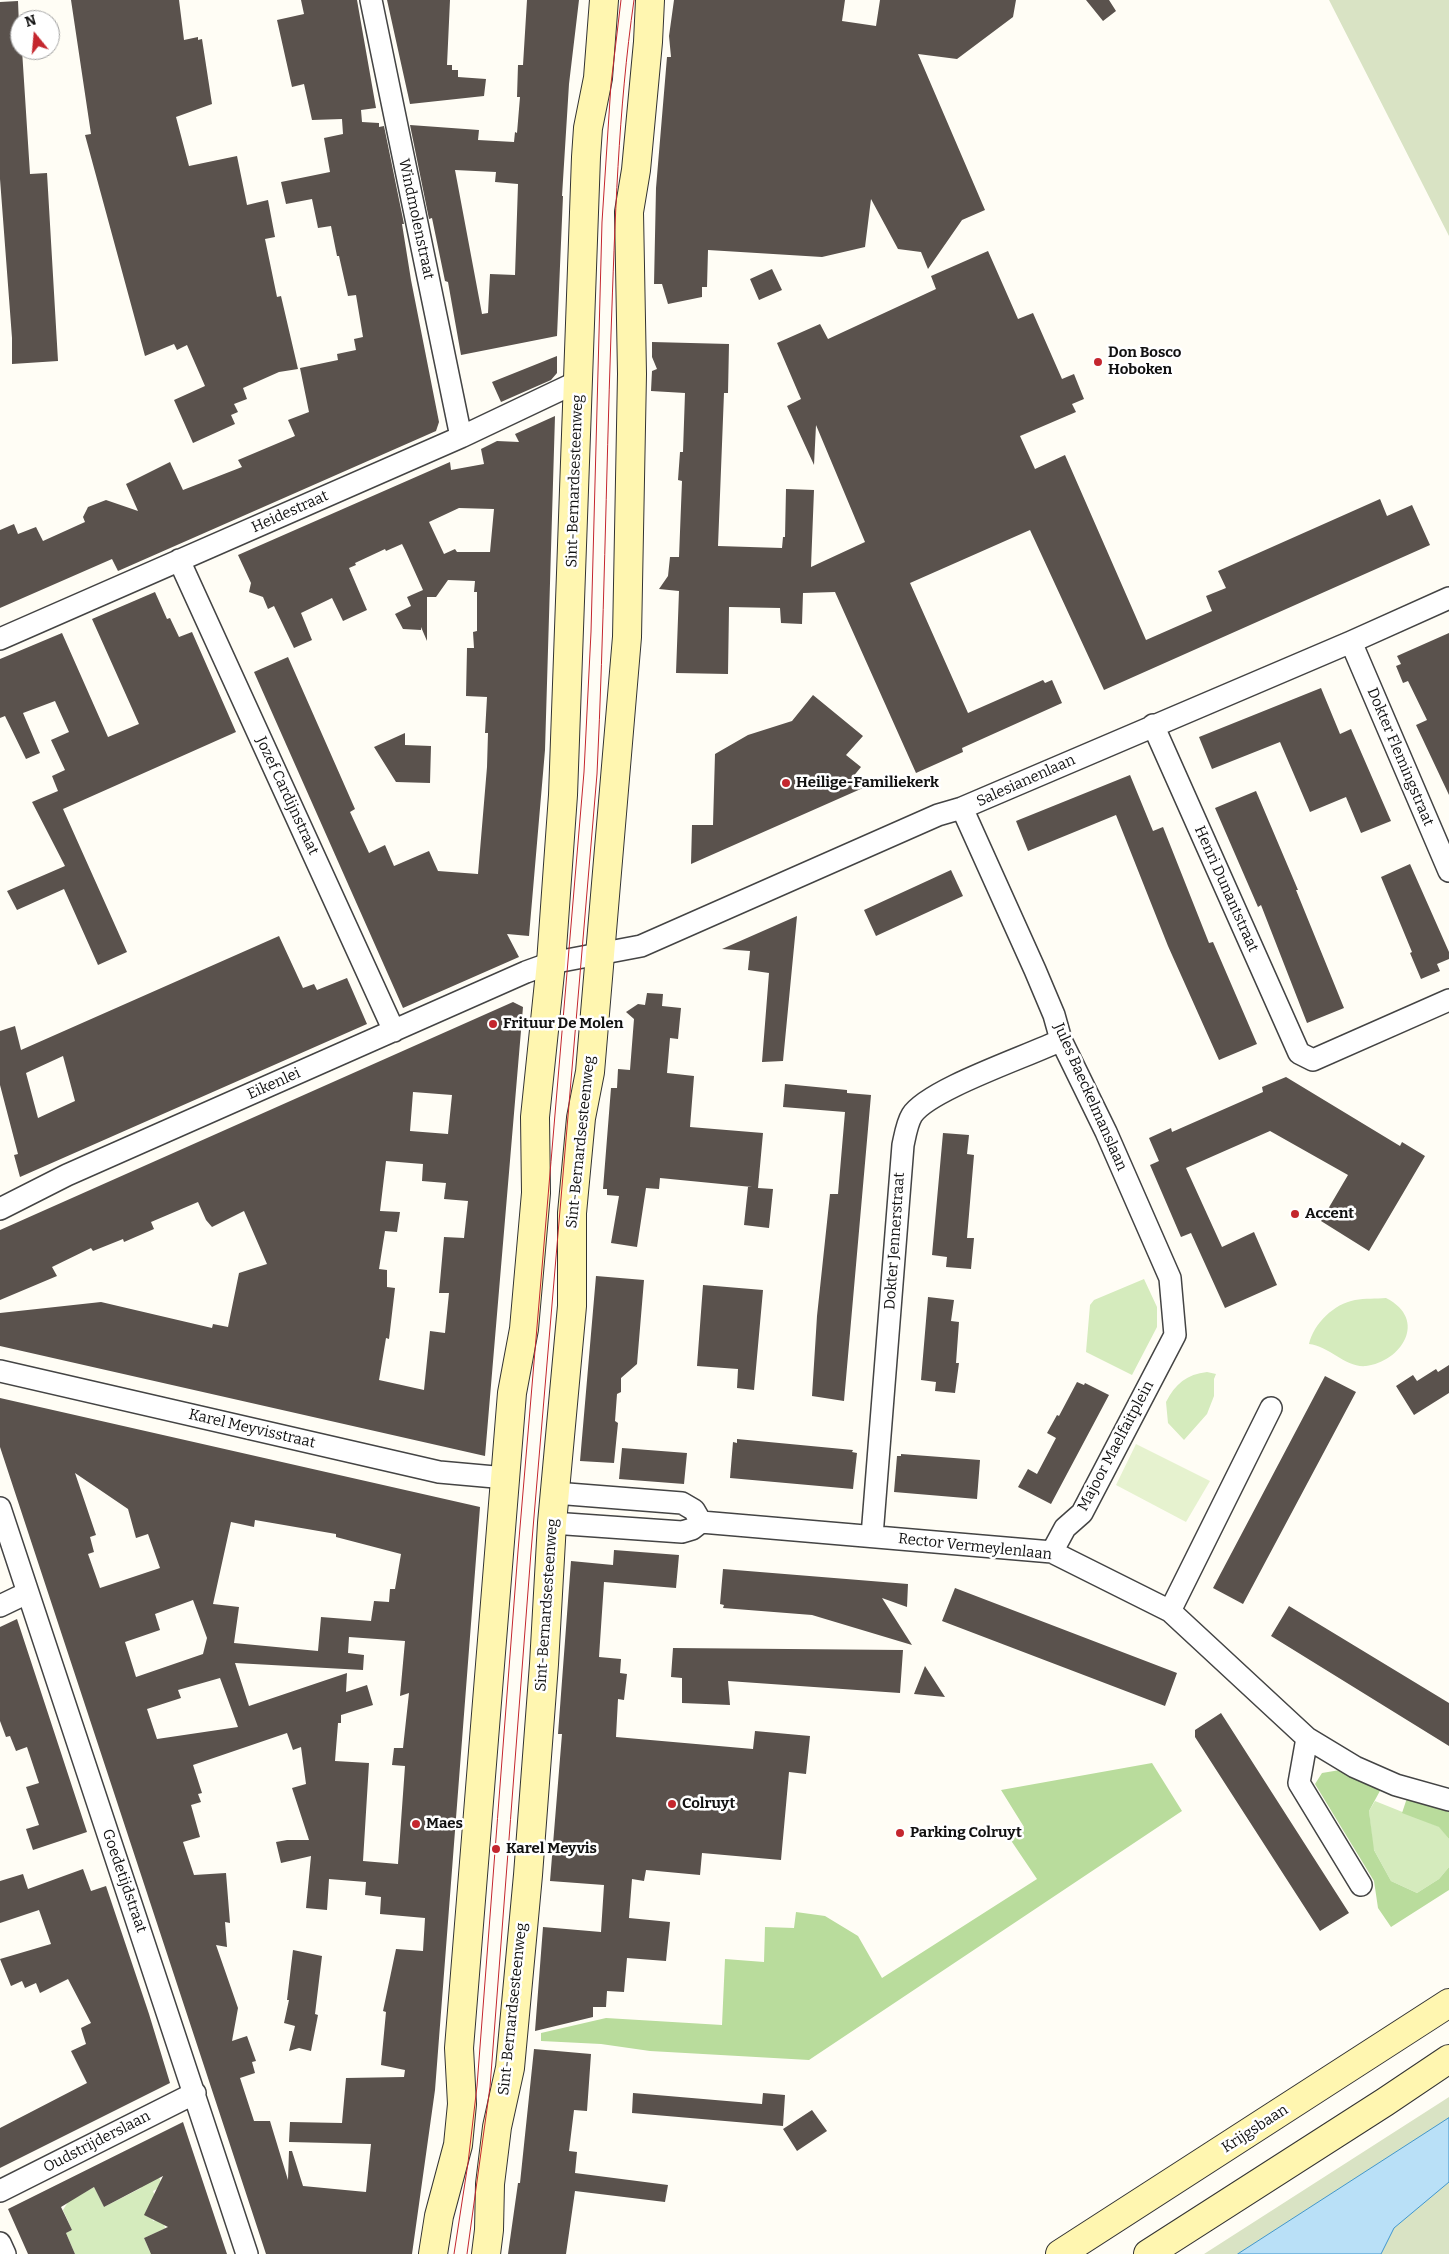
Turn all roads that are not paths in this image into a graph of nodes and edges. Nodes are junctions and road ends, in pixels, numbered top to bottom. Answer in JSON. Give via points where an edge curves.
{"nodes":[{"id":1,"x":371,"y":0,"type":"edge"},
{"id":2,"x":604,"y":0,"type":"edge"},
{"id":3,"x":650,"y":0,"type":"edge"},
{"id":4,"x":579,"y":381,"type":"junction"},
{"id":5,"x":461,"y":437,"type":"junction"},
{"id":6,"x":179,"y":560,"type":"junction"},
{"id":7,"x":1449,"y":598,"type":"edge"},
{"id":8,"x":0,"y":639,"type":"edge"},
{"id":9,"x":1351,"y":642,"type":"junction"},
{"id":10,"x":1153,"y":725,"type":"junction"},
{"id":11,"x":962,"y":808,"type":"junction"},
{"id":12,"x":1449,"y":871,"type":"edge"},
{"id":13,"x":600,"y":956,"type":"junction"},
{"id":14,"x":551,"y":963,"type":"junction"},
{"id":15,"x":1449,"y":1000,"type":"edge"},
{"id":16,"x":394,"y":1031,"type":"junction"},
{"id":17,"x":1061,"y":1039,"type":"junction"},
{"id":18,"x":0,"y":1210,"type":"edge"},
{"id":19,"x":1175,"y":1335,"type":"joint"},
{"id":20,"x":0,"y":1372,"type":"edge"},
{"id":21,"x":1271,"y":1408,"type":"dead end"},
{"id":22,"x":506,"y":1478,"type":"junction"},
{"id":23,"x":555,"y":1493,"type":"junction"},
{"id":24,"x":615,"y":1498,"type":"junction"},
{"id":25,"x":0,"y":1508,"type":"edge"},
{"id":26,"x":552,"y":1522,"type":"junction"},
{"id":27,"x":701,"y":1522,"type":"junction"},
{"id":28,"x":614,"y":1527,"type":"junction"},
{"id":29,"x":872,"y":1536,"type":"junction"},
{"id":30,"x":1052,"y":1552,"type":"junction"},
{"id":31,"x":27,"y":1593,"type":"junction"},
{"id":32,"x":0,"y":1606,"type":"edge"},
{"id":33,"x":1170,"y":1611,"type":"junction"},
{"id":34,"x":1307,"y":1738,"type":"junction"},
{"id":35,"x":1449,"y":1800,"type":"edge"},
{"id":36,"x":1361,"y":1884,"type":"dead end"},
{"id":37,"x":1449,"y":2003,"type":"edge"},
{"id":38,"x":1449,"y":2059,"type":"edge"},
{"id":39,"x":195,"y":2093,"type":"junction"},
{"id":40,"x":0,"y":2191,"type":"edge"},
{"id":41,"x":0,"y":2242,"type":"edge"},
{"id":42,"x":5,"y":2254,"type":"edge"},
{"id":43,"x":247,"y":2254,"type":"edge"},
{"id":44,"x":433,"y":2254,"type":"edge"},
{"id":45,"x":486,"y":2254,"type":"edge"},
{"id":46,"x":1060,"y":2254,"type":"edge"},
{"id":47,"x":1148,"y":2254,"type":"edge"}],
"edges":[{"from":1,"to":5,"type":"street","name":"Windmolenstraat"},
{"from":2,"to":4,"type":"main road","name":"Sint-Bernardsesteenweg","via":[[598,78],[586,157]]},
{"from":3,"to":13,"type":"main road","name":"Sint-Bernardsesteenweg","via":[[636,170],[629,212],[632,374],[627,638]]},
{"from":4,"to":5,"type":"street","name":"Heidestraat"},
{"from":4,"to":14,"type":"main road","name":"Sint-Bernardsesteenweg","via":[[563,795]]},
{"from":5,"to":6,"type":"street","name":"Heidestraat"},
{"from":6,"to":8,"type":"street","name":"Heidestraat"},
{"from":6,"to":16,"type":"street","name":"Jozef Cardijnstraat"},
{"from":7,"to":9,"type":"street","name":"Salesianenlaan"},
{"from":9,"to":10,"type":"street","name":"Salesianenlaan"},
{"from":9,"to":12,"type":"street","name":"Dokter Flemingstraat"},
{"from":10,"to":11,"type":"street","name":"Salesianenlaan"},
{"from":10,"to":15,"type":"street","name":"Henri Dunantstraat","via":[[1299,1053],[1313,1060]]},
{"from":11,"to":13,"type":"street","name":"Salesianenlaan","via":[[938,814],[641,946]]},
{"from":11,"to":17,"type":"street","name":"Jules Baeckelmanslaan","via":[[1035,970]]},
{"from":13,"to":14,"type":"street"},
{"from":13,"to":23,"type":"main road","name":"Sint-Bernardsesteenweg","via":[[590,1072],[581,1118],[572,1213],[572,1306]]},
{"from":14,"to":16,"type":"street","name":"Eikenlei"},
{"from":14,"to":22,"type":"main road","name":"Sint-Bernardsesteenweg","via":[[535,1117],[537,1172],[524,1329],[512,1393]]},
{"from":16,"to":18,"type":"street","name":"Eikenlei","via":[[66,1175]]},
{"from":17,"to":19,"type":"street","name":"Jules Baeckelmanslaan","via":[[1170,1278]]},
{"from":17,"to":29,"type":"street","name":"Dokter Jennerstraat","via":[[929,1099],[911,1116],[903,1144]]},
{"from":19,"to":30,"type":"street","name":"Majoor Maelfaitplein","via":[[1082,1513],[1065,1528]]},
{"from":20,"to":22,"type":"street","name":"Karel Meyvisstraat","via":[[439,1472]]},
{"from":21,"to":33,"type":"street"},
{"from":22,"to":44,"type":"main road","name":"Sint-Bernardsesteenweg","via":[[459,2048],[462,2104],[458,2145],[439,2216]]},
{"from":23,"to":24,"type":"street"},
{"from":23,"to":26,"type":"main road","name":"Sint-Bernardsesteenweg"},
{"from":24,"to":27,"type":"street","via":[[682,1504],[694,1510]]},
{"from":24,"to":28,"type":"street"},
{"from":25,"to":31,"type":"street","name":"Goedetijdstraat"},
{"from":26,"to":28,"type":"street","name":"Rector Vermeylenlaan"},
{"from":26,"to":45,"type":"main road","name":"Sint-Bernardsesteenweg","via":[[528,1875],[510,2068],[497,2127],[490,2184],[490,2230]]},
{"from":27,"to":28,"type":"street","name":"Rector Vermeylenlaan","via":[[682,1532]]},
{"from":27,"to":29,"type":"street","name":"Rector Vermeylenlaan"},
{"from":29,"to":30,"type":"street","name":"Rector Vermeylenlaan"},
{"from":30,"to":33,"type":"street","name":"Rector Vermeylenlaan"},
{"from":31,"to":32,"type":"street"},
{"from":31,"to":39,"type":"street","name":"Goedetijdstraat"},
{"from":33,"to":34,"type":"street","name":"Rector Vermeylenlaan"},
{"from":34,"to":35,"type":"street","name":"Rector Vermeylenlaan","via":[[1355,1767],[1396,1785]]},
{"from":34,"to":36,"type":"street","via":[[1298,1784]]},
{"from":37,"to":46,"type":"main road","name":"Krijgsbaan"},
{"from":38,"to":47,"type":"main road"},
{"from":39,"to":40,"type":"street","name":"Oudstrijderslaan"},
{"from":39,"to":43,"type":"street","name":"Goedetijdstraat"},
{"from":41,"to":42,"type":"street"}]}
